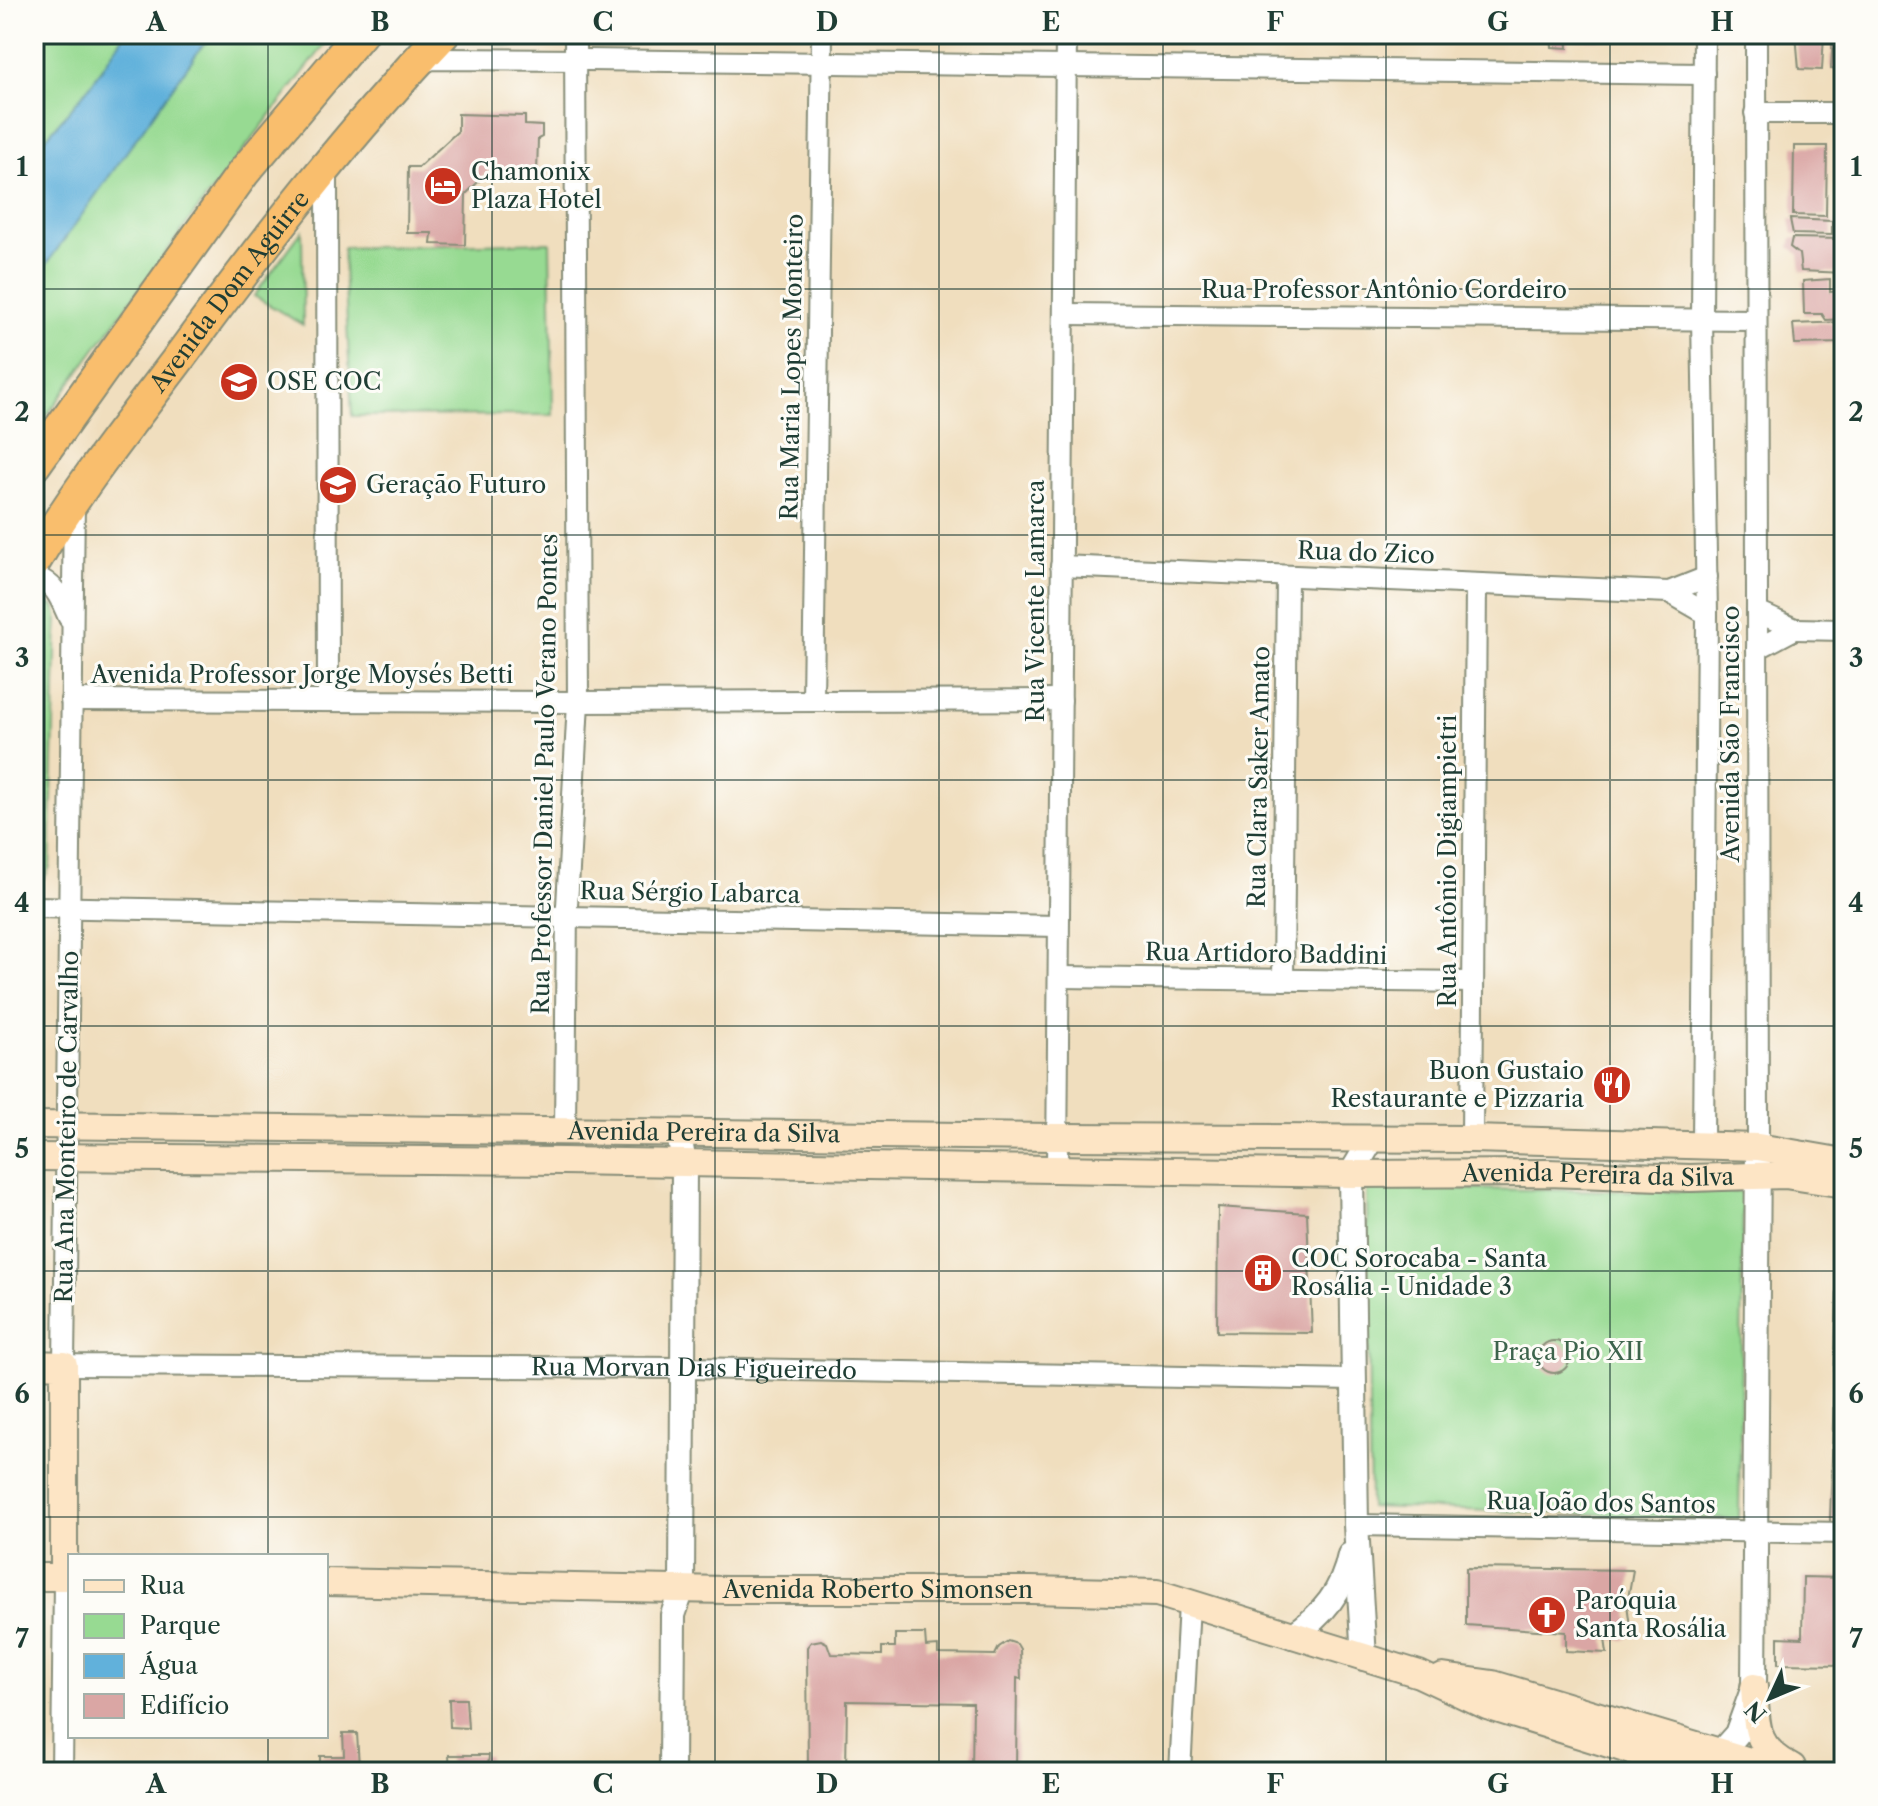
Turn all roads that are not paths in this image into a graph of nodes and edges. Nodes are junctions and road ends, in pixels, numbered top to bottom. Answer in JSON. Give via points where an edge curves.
{"nodes":[{"id":1,"x":360,"y":34,"type":"edge"},
{"id":2,"x":443,"y":34,"type":"edge"},
{"id":3,"x":575,"y":34,"type":"edge"},
{"id":4,"x":822,"y":34,"type":"edge"},
{"id":5,"x":1066,"y":34,"type":"edge"},
{"id":6,"x":1704,"y":34,"type":"edge"},
{"id":7,"x":1756,"y":34,"type":"edge"},
{"id":8,"x":574,"y":61,"type":"junction"},
{"id":9,"x":822,"y":65,"type":"junction"},
{"id":10,"x":1066,"y":67,"type":"junction"},
{"id":11,"x":411,"y":68,"type":"junction"},
{"id":12,"x":1704,"y":74,"type":"junction"},
{"id":13,"x":1755,"y":113,"type":"junction"},
{"id":14,"x":1844,"y":113,"type":"edge"},
{"id":15,"x":327,"y":168,"type":"junction"},
{"id":16,"x":1065,"y":314,"type":"junction"},
{"id":17,"x":1702,"y":318,"type":"junction"},
{"id":18,"x":1755,"y":320,"type":"junction"},
{"id":19,"x":34,"y":465,"type":"edge"},
{"id":20,"x":74,"y":497,"type":"junction"},
{"id":21,"x":34,"y":562,"type":"edge"},
{"id":22,"x":1061,"y":566,"type":"junction"},
{"id":23,"x":34,"y":576,"type":"edge"},
{"id":24,"x":1287,"y":576,"type":"junction"},
{"id":25,"x":1707,"y":577,"type":"junction"},
{"id":26,"x":1476,"y":584,"type":"junction"},
{"id":27,"x":1669,"y":592,"type":"junction"},
{"id":28,"x":1757,"y":612,"type":"junction"},
{"id":29,"x":1707,"y":614,"type":"junction"},
{"id":30,"x":72,"y":625,"type":"junction"},
{"id":31,"x":1795,"y":629,"type":"junction"},
{"id":32,"x":1844,"y":630,"type":"edge"},
{"id":33,"x":1757,"y":649,"type":"junction"},
{"id":34,"x":71,"y":700,"type":"junction"},
{"id":35,"x":1061,"y":700,"type":"junction"},
{"id":36,"x":328,"y":701,"type":"junction"},
{"id":37,"x":813,"y":701,"type":"junction"},
{"id":38,"x":578,"y":702,"type":"junction"},
{"id":39,"x":34,"y":907,"type":"edge"},
{"id":40,"x":69,"y":907,"type":"junction"},
{"id":41,"x":567,"y":916,"type":"junction"},
{"id":42,"x":1058,"y":926,"type":"junction"},
{"id":43,"x":1059,"y":977,"type":"junction"},
{"id":44,"x":1283,"y":980,"type":"junction"},
{"id":45,"x":1473,"y":982,"type":"junction"},
{"id":46,"x":34,"y":1125,"type":"edge"},
{"id":47,"x":67,"y":1126,"type":"junction"},
{"id":48,"x":565,"y":1130,"type":"junction"},
{"id":49,"x":679,"y":1133,"type":"junction"},
{"id":50,"x":1057,"y":1137,"type":"junction"},
{"id":51,"x":1372,"y":1139,"type":"junction"},
{"id":52,"x":1472,"y":1139,"type":"junction"},
{"id":53,"x":1703,"y":1144,"type":"junction"},
{"id":54,"x":1758,"y":1147,"type":"junction"},
{"id":55,"x":34,"y":1157,"type":"edge"},
{"id":56,"x":67,"y":1157,"type":"junction"},
{"id":57,"x":1844,"y":1162,"type":"edge"},
{"id":58,"x":684,"y":1165,"type":"junction"},
{"id":59,"x":1057,"y":1169,"type":"junction"},
{"id":60,"x":1351,"y":1174,"type":"junction"},
{"id":61,"x":1759,"y":1178,"type":"junction"},
{"id":62,"x":1844,"y":1184,"type":"edge"},
{"id":63,"x":34,"y":1364,"type":"edge"},
{"id":64,"x":64,"y":1365,"type":"junction"},
{"id":65,"x":685,"y":1368,"type":"junction"},
{"id":66,"x":1354,"y":1380,"type":"junction"},
{"id":67,"x":1356,"y":1525,"type":"junction"},
{"id":68,"x":1754,"y":1533,"type":"junction"},
{"id":69,"x":1844,"y":1533,"type":"edge"},
{"id":70,"x":34,"y":1577,"type":"edge"},
{"id":71,"x":67,"y":1577,"type":"edge"},
{"id":72,"x":328,"y":1582,"type":"edge"},
{"id":73,"x":682,"y":1589,"type":"junction"},
{"id":74,"x":1189,"y":1604,"type":"junction"},
{"id":75,"x":1292,"y":1636,"type":"junction"},
{"id":76,"x":1364,"y":1658,"type":"junction"},
{"id":77,"x":1419,"y":1674,"type":"junction"},
{"id":78,"x":1754,"y":1687,"type":"junction"},
{"id":79,"x":1505,"y":1711,"type":"junction"},
{"id":80,"x":1720,"y":1753,"type":"junction"},
{"id":81,"x":62,"y":1772,"type":"edge"},
{"id":82,"x":672,"y":1772,"type":"edge"},
{"id":83,"x":1180,"y":1772,"type":"edge"},
{"id":84,"x":1699,"y":1772,"type":"edge"},
{"id":85,"x":1786,"y":1772,"type":"edge"},
{"id":86,"x":1802,"y":1772,"type":"edge"}],
"edges":[{"from":1,"to":19,"type":"highway","via":[[243,173]]},
{"from":2,"to":11,"type":"highway","name":"Avenida Dom Aguirre"},
{"from":3,"to":8,"type":"street","name":"Rua Professor Daniel Paulo Verano Pontes"},
{"from":4,"to":9,"type":"street","name":"Rua Maria Lopes Monteiro"},
{"from":5,"to":10,"type":"street","name":"Rua Vicente Lamarca"},
{"from":6,"to":12,"type":"street","name":"Avenida São Francisco"},
{"from":7,"to":13,"type":"street","name":"Avenida São Francisco"},
{"from":8,"to":9,"type":"street"},
{"from":8,"to":11,"type":"street","via":[[432,59]]},
{"from":8,"to":38,"type":"street","name":"Rua Professor Daniel Paulo Verano Pontes"},
{"from":9,"to":10,"type":"street"},
{"from":9,"to":37,"type":"street","name":"Rua Maria Lopes Monteiro"},
{"from":10,"to":12,"type":"street"},
{"from":10,"to":16,"type":"street","name":"Rua Vicente Lamarca"},
{"from":11,"to":15,"type":"highway","name":"Avenida Dom Aguirre"},
{"from":12,"to":17,"type":"street","name":"Avenida São Francisco"},
{"from":13,"to":14,"type":"street"},
{"from":13,"to":18,"type":"street","name":"Avenida São Francisco"},
{"from":15,"to":20,"type":"highway","name":"Avenida Dom Aguirre","via":[[275,228]]},
{"from":15,"to":36,"type":"street"},
{"from":16,"to":17,"type":"street","name":"Rua Professor Antônio Cordeiro"},
{"from":16,"to":22,"type":"street","name":"Rua Vicente Lamarca"},
{"from":17,"to":18,"type":"street"},
{"from":17,"to":25,"type":"street","name":"Avenida São Francisco"},
{"from":18,"to":28,"type":"street","name":"Avenida São Francisco"},
{"from":20,"to":21,"type":"highway","name":"Avenida Dom Aguirre"},
{"from":20,"to":30,"type":"street","name":"Rua Ana Monteiro de Carvalho"},
{"from":22,"to":24,"type":"street","name":"Rua do Zico"},
{"from":22,"to":35,"type":"street","name":"Rua Vicente Lamarca"},
{"from":23,"to":30,"type":"street","name":"Rua Ana Monteiro de Carvalho","via":[[58,592]]},
{"from":24,"to":26,"type":"street","name":"Rua do Zico"},
{"from":24,"to":44,"type":"street","name":"Rua Clara Saker Amato"},
{"from":25,"to":27,"type":"street","name":"Rua do Zico"},
{"from":25,"to":29,"type":"street","name":"Avenida São Francisco"},
{"from":26,"to":27,"type":"street","name":"Rua do Zico"},
{"from":26,"to":45,"type":"street","name":"Rua Antônio Digiampietri"},
{"from":27,"to":29,"type":"street","name":"Rua do Zico"},
{"from":28,"to":31,"type":"street"},
{"from":28,"to":33,"type":"street","name":"Avenida São Francisco"},
{"from":29,"to":53,"type":"street","name":"Avenida São Francisco"},
{"from":30,"to":34,"type":"street","name":"Rua Ana Monteiro de Carvalho"},
{"from":31,"to":32,"type":"street"},
{"from":31,"to":33,"type":"street"},
{"from":33,"to":54,"type":"street","name":"Avenida São Francisco"},
{"from":34,"to":36,"type":"street","name":"Avenida Professor Jorge Moysés Betti"},
{"from":34,"to":40,"type":"street","name":"Rua Ana Monteiro de Carvalho"},
{"from":35,"to":37,"type":"street","name":"Avenida Professor Jorge Moysés Betti"},
{"from":35,"to":42,"type":"street","name":"Rua Vicente Lamarca"},
{"from":36,"to":38,"type":"street","name":"Avenida Professor Jorge Moysés Betti"},
{"from":37,"to":38,"type":"street","name":"Avenida Professor Jorge Moysés Betti"},
{"from":38,"to":41,"type":"street","name":"Rua Professor Daniel Paulo Verano Pontes"},
{"from":39,"to":40,"type":"street","name":"Rua Sérgio Labarca"},
{"from":40,"to":41,"type":"street","name":"Rua Sérgio Labarca"},
{"from":40,"to":47,"type":"street","name":"Rua Ana Monteiro de Carvalho"},
{"from":41,"to":42,"type":"street","name":"Rua Sérgio Labarca"},
{"from":41,"to":48,"type":"street","name":"Rua Professor Daniel Paulo Verano Pontes"},
{"from":42,"to":43,"type":"street","name":"Rua Vicente Lamarca"},
{"from":43,"to":44,"type":"street","name":"Rua Artidoro Baddini"},
{"from":43,"to":50,"type":"street","name":"Rua Vicente Lamarca"},
{"from":44,"to":45,"type":"street","name":"Rua Artidoro Baddini"},
{"from":45,"to":52,"type":"street","name":"Rua Antônio Digiampietri"},
{"from":46,"to":47,"type":"main road","name":"Avenida Pereira da Silva"},
{"from":47,"to":48,"type":"main road","name":"Avenida Pereira da Silva"},
{"from":47,"to":56,"type":"street","name":"Rua Ana Monteiro de Carvalho"},
{"from":48,"to":49,"type":"main road","name":"Avenida Pereira da Silva"},
{"from":49,"to":50,"type":"main road","name":"Avenida Pereira da Silva"},
{"from":49,"to":58,"type":"street"},
{"from":50,"to":51,"type":"main road","name":"Avenida Pereira da Silva"},
{"from":50,"to":59,"type":"street","name":"Rua Vicente Lamarca"},
{"from":51,"to":52,"type":"main road","name":"Avenida Pereira da Silva"},
{"from":51,"to":60,"type":"street"},
{"from":52,"to":53,"type":"main road","name":"Avenida Pereira da Silva"},
{"from":53,"to":54,"type":"main road","name":"Avenida Pereira da Silva"},
{"from":54,"to":57,"type":"main road","name":"Avenida Pereira da Silva"},
{"from":54,"to":61,"type":"street"},
{"from":55,"to":56,"type":"main road","name":"Avenida Pereira da Silva"},
{"from":56,"to":58,"type":"main road","name":"Avenida Pereira da Silva"},
{"from":56,"to":64,"type":"street","name":"Rua Ana Monteiro de Carvalho"},
{"from":58,"to":59,"type":"main road","name":"Avenida Pereira da Silva"},
{"from":58,"to":65,"type":"street"},
{"from":59,"to":60,"type":"main road","name":"Avenida Pereira da Silva"},
{"from":60,"to":61,"type":"main road","name":"Avenida Pereira da Silva"},
{"from":60,"to":66,"type":"street"},
{"from":61,"to":62,"type":"main road","name":"Avenida Pereira da Silva","via":[[1785,1175]]},
{"from":61,"to":68,"type":"street"},
{"from":63,"to":64,"type":"main road","name":"Rua Morvan Dias Figueiredo"},
{"from":64,"to":65,"type":"street","name":"Rua Morvan Dias Figueiredo"},
{"from":64,"to":71,"type":"main road","name":"Rua Ana Monteiro de Carvalho"},
{"from":65,"to":66,"type":"street","name":"Rua Morvan Dias Figueiredo"},
{"from":65,"to":73,"type":"street"},
{"from":66,"to":67,"type":"street"},
{"from":67,"to":68,"type":"street","name":"Rua João dos Santos"},
{"from":67,"to":75,"type":"street","via":[[1343,1583],[1312,1623]]},
{"from":67,"to":76,"type":"street"},
{"from":68,"to":69,"type":"street","name":"Rua João dos Santos"},
{"from":68,"to":78,"type":"street"},
{"from":70,"to":71,"type":"main road"},
{"from":71,"to":81,"type":"street","name":"Rua Ana Monteiro de Carvalho"},
{"from":72,"to":73,"type":"main road","name":"Avenida Roberto Simonsen"},
{"from":73,"to":74,"type":"main road","name":"Avenida Roberto Simonsen","via":[[1157,1593]]},
{"from":73,"to":82,"type":"street","via":[[673,1615]]},
{"from":74,"to":75,"type":"main road","name":"Avenida Roberto Simonsen"},
{"from":74,"to":83,"type":"street"},
{"from":75,"to":76,"type":"main road","name":"Avenida Roberto Simonsen"},
{"from":76,"to":77,"type":"main road","name":"Avenida Roberto Simonsen"},
{"from":77,"to":79,"type":"main road","name":"Avenida Roberto Simonsen"},
{"from":77,"to":80,"type":"main road","name":"Avenida Roberto Simonsen","via":[[1493,1684]]},
{"from":78,"to":80,"type":"street","via":[[1737,1734]]},
{"from":78,"to":86,"type":"main road","via":[[1760,1739],[1768,1752]]},
{"from":79,"to":80,"type":"main road","via":[[1566,1719],[1697,1758]]},
{"from":79,"to":84,"type":"main road","name":"Avenida Roberto Simonsen"},
{"from":80,"to":85,"type":"main road","name":"Avenida Roberto Simonsen"}]}
